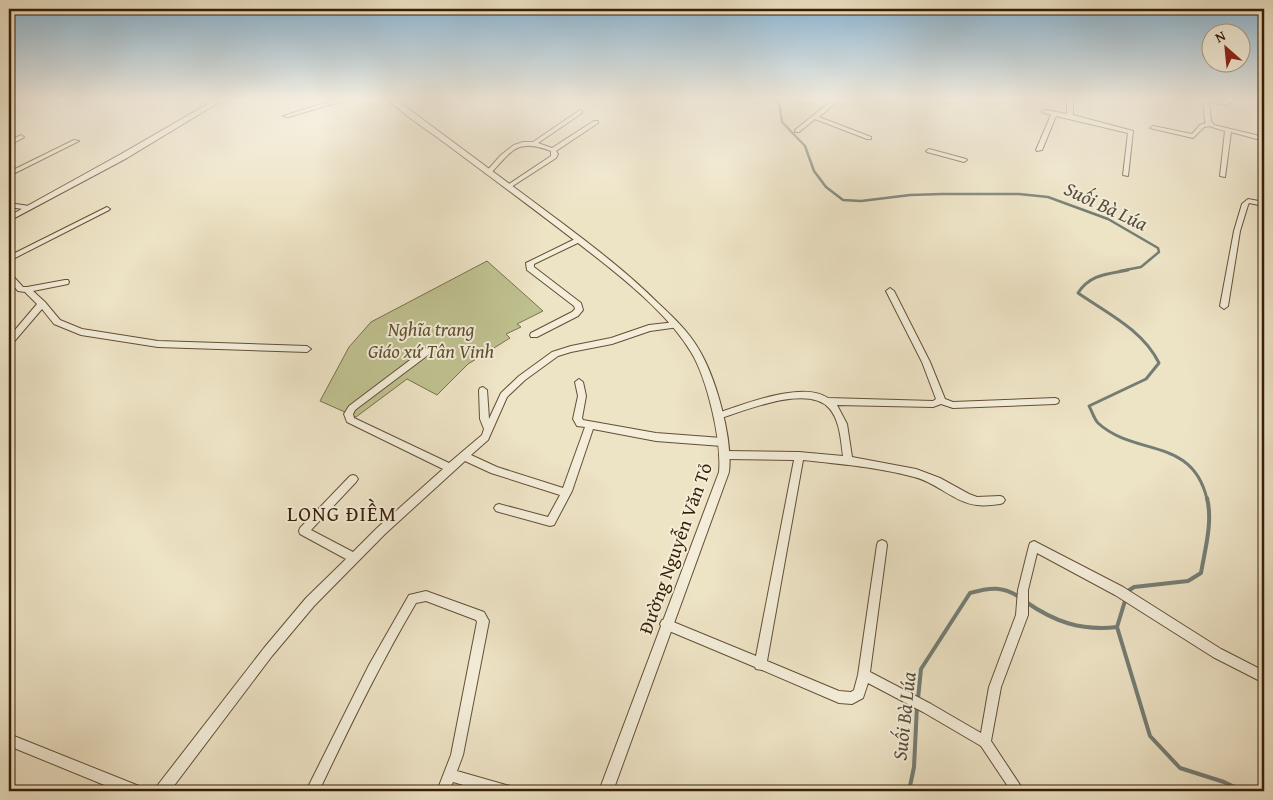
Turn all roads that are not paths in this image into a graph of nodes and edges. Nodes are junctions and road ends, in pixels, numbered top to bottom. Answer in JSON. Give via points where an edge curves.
{"nodes":[{"id":1,"x":159,"y":135,"type":"edge"},
{"id":2,"x":438,"y":135,"type":"edge"},
{"id":3,"x":546,"y":135,"type":"edge"},
{"id":4,"x":576,"y":135,"type":"edge"},
{"id":5,"x":862,"y":135,"type":"edge"},
{"id":6,"x":1045,"y":135,"type":"edge"},
{"id":7,"x":1131,"y":135,"type":"edge"},
{"id":8,"x":1228,"y":135,"type":"edge"},
{"id":9,"x":1248,"y":135,"type":"edge"},
{"id":10,"x":21,"y":138,"type":"dead end"},
{"id":11,"x":869,"y":138,"type":"dead end"},
{"id":12,"x":1264,"y":139,"type":"edge"},
{"id":13,"x":76,"y":141,"type":"dead end"},
{"id":14,"x":536,"y":142,"type":"junction"},
{"id":15,"x":9,"y":143,"type":"edge"},
{"id":16,"x":553,"y":150,"type":"junction"},
{"id":17,"x":1039,"y":150,"type":"dead end"},
{"id":18,"x":929,"y":152,"type":"dead end"},
{"id":19,"x":964,"y":160,"type":"dead end"},
{"id":20,"x":488,"y":173,"type":"junction"},
{"id":21,"x":9,"y":174,"type":"edge"},
{"id":22,"x":1126,"y":175,"type":"dead end"},
{"id":23,"x":1223,"y":176,"type":"dead end"},
{"id":24,"x":508,"y":187,"type":"junction"},
{"id":25,"x":1264,"y":204,"type":"edge"},
{"id":26,"x":9,"y":205,"type":"edge"},
{"id":27,"x":29,"y":208,"type":"junction"},
{"id":28,"x":108,"y":209,"type":"dead end"},
{"id":29,"x":9,"y":219,"type":"edge"},
{"id":30,"x":580,"y":240,"type":"junction"},
{"id":31,"x":9,"y":259,"type":"edge"},
{"id":32,"x":9,"y":277,"type":"edge"},
{"id":33,"x":65,"y":282,"type":"dead end"},
{"id":34,"x":27,"y":290,"type":"junction"},
{"id":35,"x":890,"y":291,"type":"dead end"},
{"id":36,"x":42,"y":304,"type":"junction"},
{"id":37,"x":1224,"y":306,"type":"dead end"},
{"id":38,"x":676,"y":325,"type":"junction"},
{"id":39,"x":534,"y":335,"type":"dead end"},
{"id":40,"x":9,"y":342,"type":"edge"},
{"id":41,"x":307,"y":349,"type":"dead end"},
{"id":42,"x":429,"y":350,"type":"dead end"},
{"id":43,"x":579,"y":382,"type":"dead end"},
{"id":44,"x":483,"y":390,"type":"dead end"},
{"id":45,"x":828,"y":401,"type":"junction"},
{"id":46,"x":941,"y":401,"type":"junction"},
{"id":47,"x":1056,"y":401,"type":"dead end"},
{"id":48,"x":718,"y":416,"type":"junction"},
{"id":49,"x":590,"y":425,"type":"junction"},
{"id":50,"x":489,"y":430,"type":"junction"},
{"id":51,"x":722,"y":442,"type":"junction"},
{"id":52,"x":724,"y":454,"type":"junction"},
{"id":53,"x":464,"y":456,"type":"junction"},
{"id":54,"x":799,"y":456,"type":"junction"},
{"id":55,"x":848,"y":460,"type":"junction"},
{"id":56,"x":450,"y":468,"type":"junction"},
{"id":57,"x":353,"y":479,"type":"dead end"},
{"id":58,"x":566,"y":493,"type":"junction"},
{"id":59,"x":1000,"y":500,"type":"dead end"},
{"id":60,"x":499,"y":508,"type":"dead end"},
{"id":61,"x":882,"y":544,"type":"dead end"},
{"id":62,"x":353,"y":558,"type":"junction"},
{"id":63,"x":1150,"y":612,"type":"joint"},
{"id":64,"x":666,"y":624,"type":"junction"},
{"id":65,"x":760,"y":664,"type":"junction"},
{"id":66,"x":864,"y":675,"type":"junction"},
{"id":67,"x":1264,"y":677,"type":"edge"},
{"id":68,"x":9,"y":740,"type":"edge"},
{"id":69,"x":985,"y":742,"type":"junction"},
{"id":70,"x":449,"y":775,"type":"junction"},
{"id":71,"x":134,"y":791,"type":"edge"},
{"id":72,"x":162,"y":791,"type":"edge"},
{"id":73,"x":312,"y":791,"type":"edge"},
{"id":74,"x":443,"y":791,"type":"edge"},
{"id":75,"x":506,"y":791,"type":"edge"},
{"id":76,"x":606,"y":791,"type":"edge"},
{"id":77,"x":1018,"y":791,"type":"edge"}],
"edges":[{"from":1,"to":27,"type":"street"},
{"from":2,"to":20,"type":"street","name":"Đường Nguyễn Văn Tỏ"},
{"from":3,"to":14,"type":"street"},
{"from":4,"to":16,"type":"street"},
{"from":5,"to":11,"type":"street"},
{"from":6,"to":17,"type":"street"},
{"from":7,"to":22,"type":"street"},
{"from":8,"to":23,"type":"street"},
{"from":9,"to":12,"type":"street"},
{"from":10,"to":15,"type":"street"},
{"from":13,"to":21,"type":"street"},
{"from":14,"to":16,"type":"street"},
{"from":14,"to":20,"type":"street","via":[[515,146]]},
{"from":16,"to":24,"type":"street","via":[[554,157]]},
{"from":18,"to":19,"type":"street"},
{"from":20,"to":24,"type":"street","name":"Đường Nguyễn Văn Tỏ"},
{"from":24,"to":30,"type":"street","name":"Đường Nguyễn Văn Tỏ"},
{"from":25,"to":37,"type":"street","via":[[1248,201],[1245,204]]},
{"from":26,"to":27,"type":"street"},
{"from":27,"to":29,"type":"street"},
{"from":28,"to":31,"type":"street"},
{"from":30,"to":38,"type":"street","name":"Đường Nguyễn Văn Tỏ","via":[[632,282]]},
{"from":30,"to":39,"type":"street","via":[[530,263],[530,268],[578,305],[575,314]]},
{"from":32,"to":34,"type":"street","via":[[21,289]]},
{"from":33,"to":34,"type":"street"},
{"from":34,"to":36,"type":"street"},
{"from":35,"to":46,"type":"street","via":[[926,362]]},
{"from":36,"to":40,"type":"street"},
{"from":36,"to":41,"type":"street","via":[[57,322],[81,332],[158,344]]},
{"from":38,"to":48,"type":"street","name":"Đường Nguyễn Văn Tỏ","via":[[704,368]]},
{"from":38,"to":50,"type":"street","via":[[649,328],[612,341],[556,354],[522,378],[504,396]]},
{"from":42,"to":56,"type":"street","via":[[348,414],[350,420]]},
{"from":43,"to":49,"type":"street","via":[[582,396],[577,419]]},
{"from":44,"to":50,"type":"street","via":[[484,419]]},
{"from":45,"to":46,"type":"street","via":[[934,404]]},
{"from":45,"to":48,"type":"street","via":[[802,394]]},
{"from":45,"to":55,"type":"street","via":[[843,426]]},
{"from":46,"to":47,"type":"street","via":[[953,405]]},
{"from":48,"to":51,"type":"street","name":"Đường Nguyễn Văn Tỏ"},
{"from":49,"to":51,"type":"street","via":[[656,437]]},
{"from":49,"to":58,"type":"street"},
{"from":50,"to":53,"type":"street"},
{"from":51,"to":52,"type":"street","name":"Đường Nguyễn Văn Tỏ"},
{"from":52,"to":54,"type":"street"},
{"from":52,"to":64,"type":"street","name":"Đường Nguyễn Văn Tỏ","via":[[724,472]]},
{"from":53,"to":56,"type":"street"},
{"from":53,"to":58,"type":"street","via":[[494,470]]},
{"from":54,"to":55,"type":"street"},
{"from":54,"to":65,"type":"street"},
{"from":55,"to":59,"type":"street","via":[[916,473],[977,501]]},
{"from":56,"to":62,"type":"street"},
{"from":57,"to":62,"type":"street","via":[[304,532]]},
{"from":58,"to":60,"type":"street","via":[[550,522]]},
{"from":61,"to":66,"type":"street"},
{"from":62,"to":72,"type":"street","via":[[268,652]]},
{"from":63,"to":67,"type":"street"},
{"from":63,"to":69,"type":"street","via":[[1119,591],[1034,546],[1023,590],[1022,615],[996,687]]},
{"from":64,"to":65,"type":"street"},
{"from":64,"to":76,"type":"street","name":"Đường Nguyễn Văn Tỏ"},
{"from":65,"to":66,"type":"street","via":[[838,697],[852,698],[859,694]]},
{"from":66,"to":69,"type":"street"},
{"from":68,"to":71,"type":"street"},
{"from":69,"to":77,"type":"street"},
{"from":70,"to":73,"type":"street","via":[[457,754],[483,621],[480,616],[418,596],[413,599],[363,688]]},
{"from":70,"to":74,"type":"street"},
{"from":70,"to":75,"type":"street"}]}
